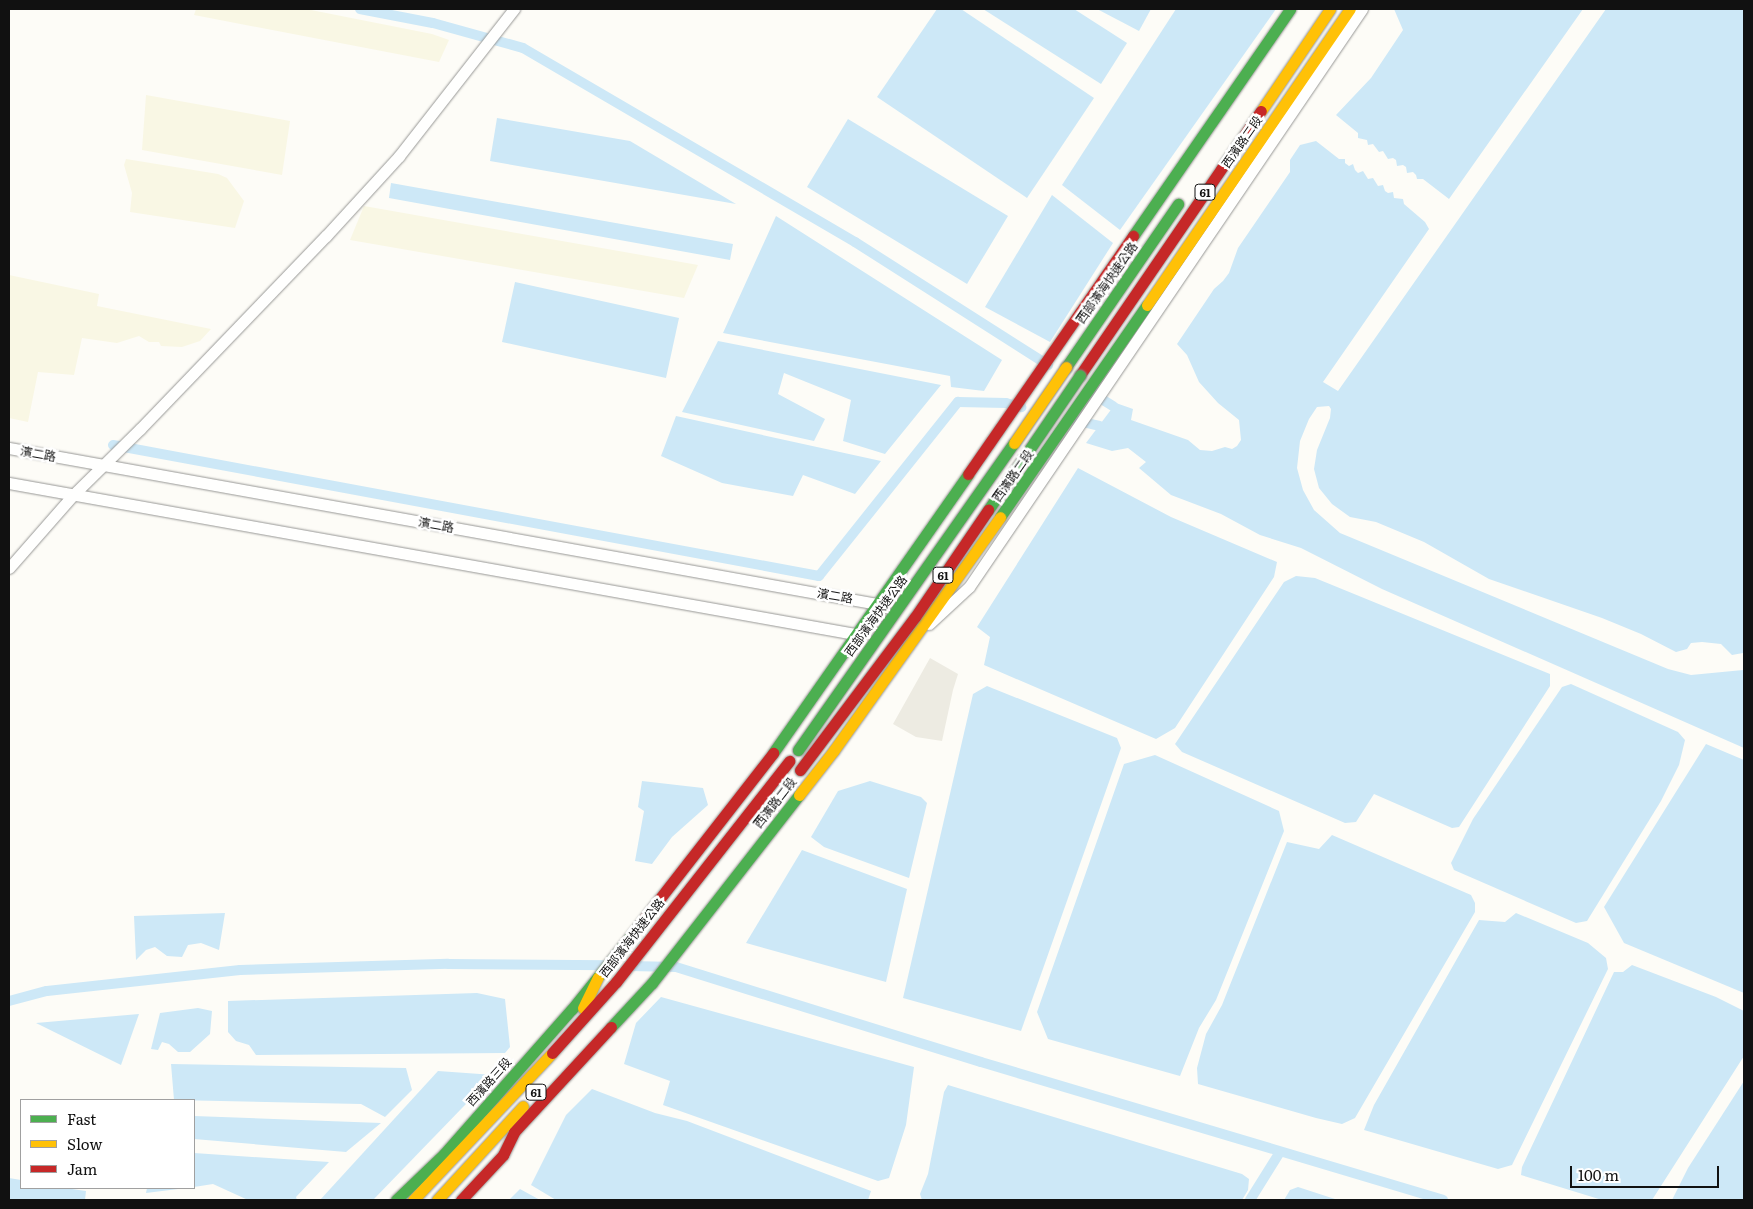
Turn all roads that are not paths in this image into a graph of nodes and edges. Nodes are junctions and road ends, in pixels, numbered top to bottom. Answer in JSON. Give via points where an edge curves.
{"nodes":[{"id":1,"x":514,"y":9,"type":"edge"},
{"id":2,"x":1290,"y":9,"type":"edge"},
{"id":3,"x":1330,"y":9,"type":"edge"},
{"id":4,"x":1350,"y":9,"type":"edge"},
{"id":5,"x":1362,"y":9,"type":"edge"},
{"id":6,"x":1184,"y":196,"type":"dead end"},
{"id":7,"x":9,"y":448,"type":"edge"},
{"id":8,"x":1054,"y":450,"type":"junction"},
{"id":9,"x":102,"y":465,"type":"junction"},
{"id":10,"x":9,"y":483,"type":"edge"},
{"id":11,"x":73,"y":494,"type":"junction"},
{"id":12,"x":9,"y":568,"type":"edge"},
{"id":13,"x":878,"y":604,"type":"junction"},
{"id":14,"x":920,"y":632,"type":"junction"},
{"id":15,"x":856,"y":636,"type":"junction"},
{"id":16,"x":797,"y":774,"type":"dead end"},
{"id":17,"x":598,"y":977,"type":"junction"},
{"id":18,"x":569,"y":1055,"type":"dead end"},
{"id":19,"x":514,"y":1132,"type":"junction"},
{"id":20,"x":445,"y":1169,"type":"junction"},
{"id":21,"x":396,"y":1200,"type":"edge"},
{"id":22,"x":413,"y":1200,"type":"edge"},
{"id":23,"x":438,"y":1200,"type":"edge"},
{"id":24,"x":450,"y":1200,"type":"edge"},
{"id":25,"x":461,"y":1200,"type":"edge"}],
"edges":[{"from":1,"to":9,"type":"street","via":[[399,156],[326,236]]},
{"from":2,"to":13,"type":"main road"},
{"from":3,"to":16,"type":"main road","number":"61","bridge":true,"via":[[915,617]]},
{"from":4,"to":8,"type":"main road","name":"西濱路二段","via":[[1092,383]]},
{"from":5,"to":8,"type":"street","via":[[1104,388]]},
{"from":6,"to":20,"type":"main road","name":"西部濱海快速公路","number":"61","bridge":true,"via":[[955,530],[789,761],[616,982]]},
{"from":7,"to":9,"type":"street","name":"濱二路"},
{"from":8,"to":14,"type":"main road","name":"西濱路二段"},
{"from":9,"to":11,"type":"street"},
{"from":9,"to":13,"type":"street","name":"濱二路"},
{"from":10,"to":11,"type":"street"},
{"from":11,"to":12,"type":"street"},
{"from":11,"to":15,"type":"street"},
{"from":13,"to":14,"type":"street","name":"濱二路"},
{"from":13,"to":15,"type":"main road"},
{"from":14,"to":15,"type":"street"},
{"from":14,"to":19,"type":"main road","name":"西濱路二段","via":[[834,750],[652,984]]},
{"from":15,"to":17,"type":"main road","via":[[790,732]]},
{"from":17,"to":20,"type":"main road","via":[[585,1005],[449,1157]]},
{"from":17,"to":21,"type":"main road","name":"西濱路三段","via":[[444,1154]]},
{"from":18,"to":23,"type":"main road","number":"61"},
{"from":19,"to":24,"type":"main road"},
{"from":19,"to":25,"type":"main road","via":[[503,1155]]},
{"from":20,"to":22,"type":"main road","name":"西部濱海快速公路","number":"61"}]}
